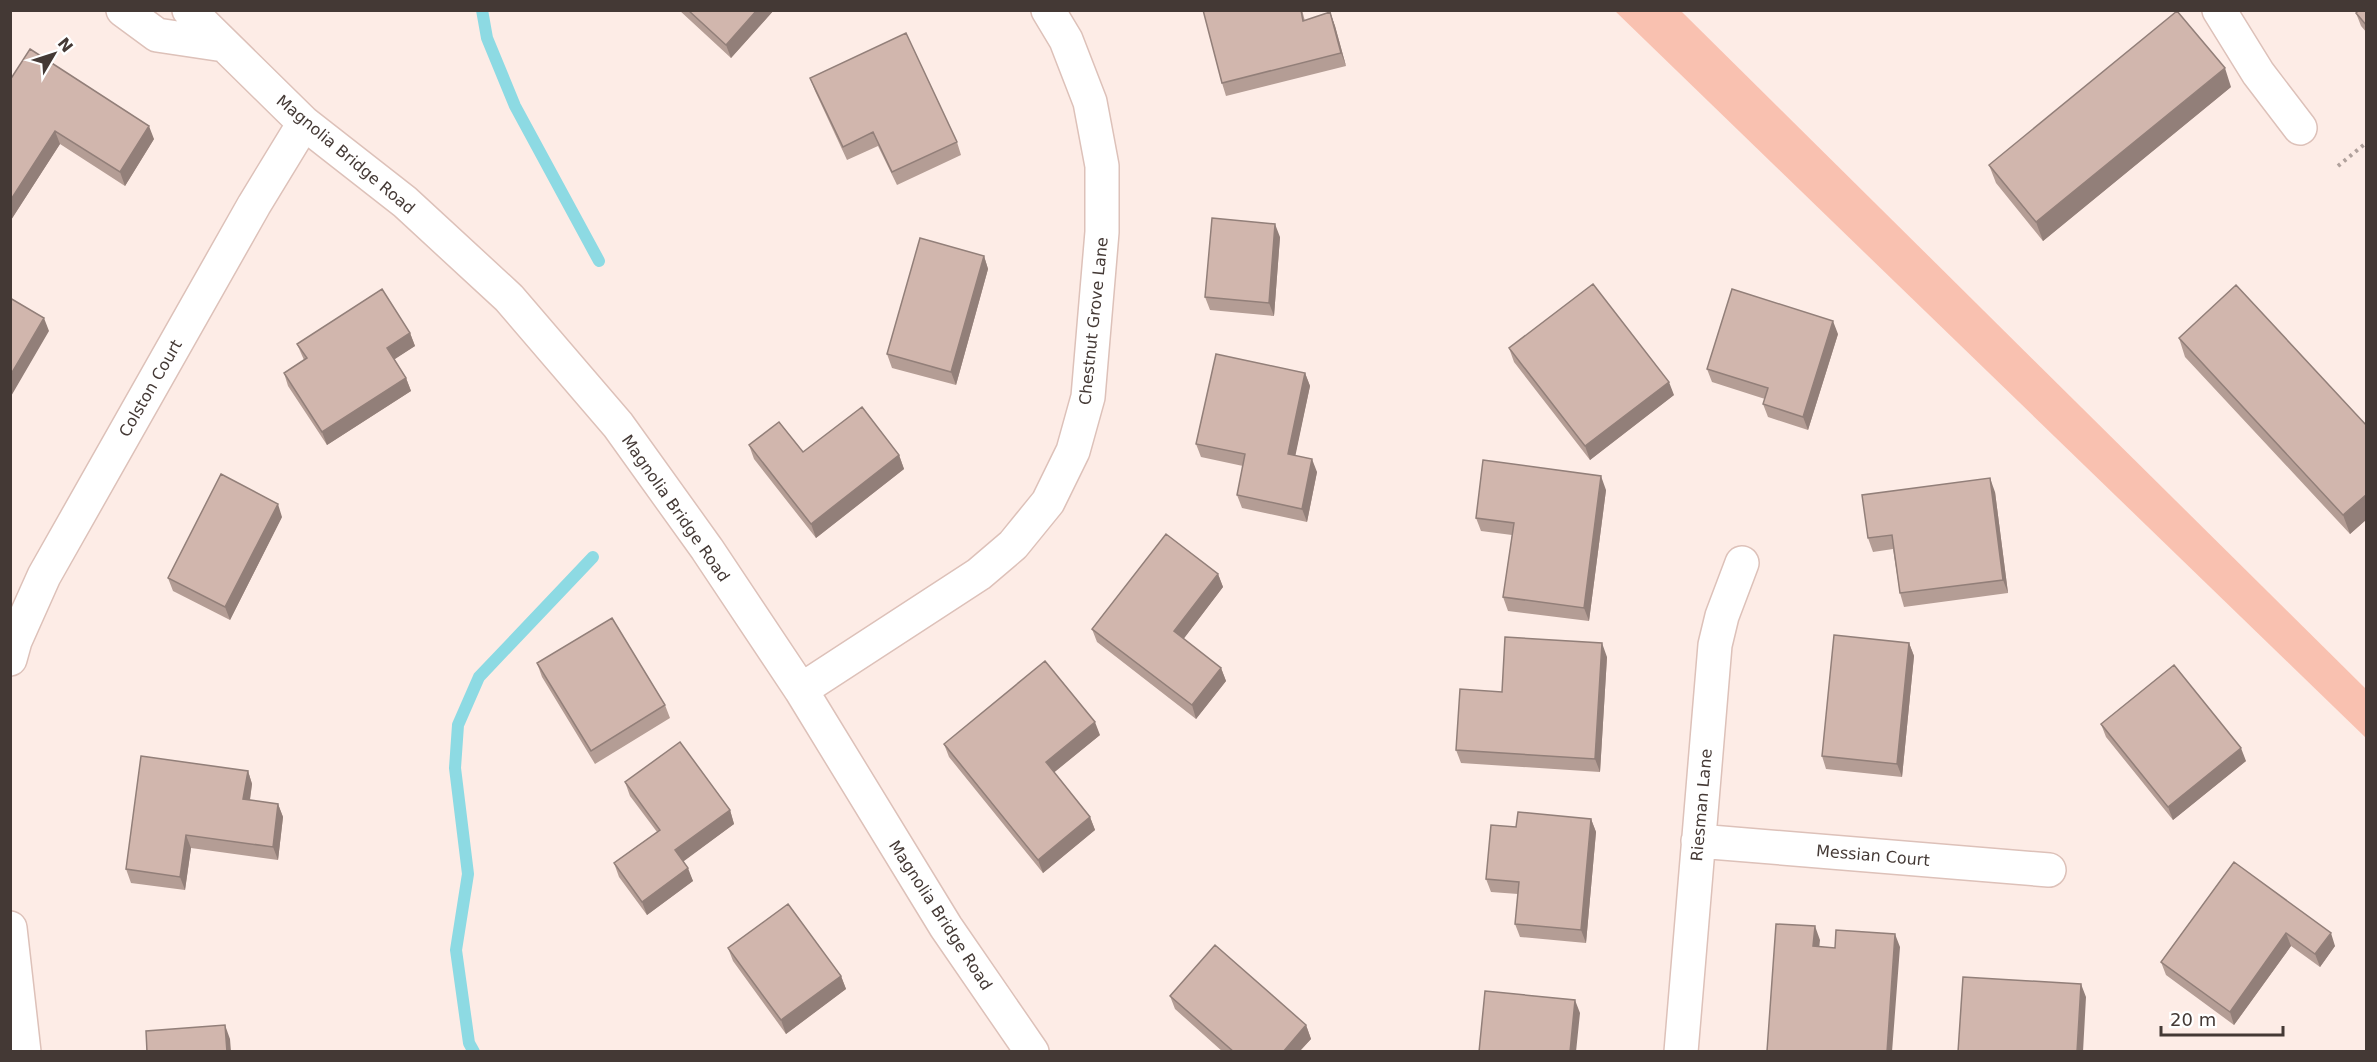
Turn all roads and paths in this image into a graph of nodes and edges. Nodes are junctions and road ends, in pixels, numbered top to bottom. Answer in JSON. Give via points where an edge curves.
{"nodes":[{"id":1,"x":123,"y":10,"type":"edge"},
{"id":2,"x":189,"y":10,"type":"edge"},
{"id":3,"x":1048,"y":10,"type":"edge"},
{"id":4,"x":2219,"y":10,"type":"edge"},
{"id":5,"x":224,"y":45,"type":"junction"},
{"id":6,"x":304,"y":123,"type":"junction"},
{"id":7,"x":2300,"y":128,"type":"dead end"},
{"id":8,"x":2367,"y":143,"type":"edge"},
{"id":9,"x":2338,"y":166,"type":"dead end"},
{"id":10,"x":1742,"y":562,"type":"dead end"},
{"id":11,"x":10,"y":659,"type":"edge"},
{"id":12,"x":801,"y":690,"type":"junction"},
{"id":13,"x":1698,"y":841,"type":"junction"},
{"id":14,"x":2049,"y":870,"type":"dead end"},
{"id":15,"x":10,"y":928,"type":"edge"},
{"id":16,"x":24,"y":1052,"type":"edge"},
{"id":17,"x":1032,"y":1052,"type":"edge"},
{"id":18,"x":1681,"y":1052,"type":"edge"}],
"edges":[{"from":1,"to":5,"type":"street","via":[[157,35]]},
{"from":2,"to":5,"type":"street","name":"Magnolia Bridge Road"},
{"from":3,"to":12,"type":"street","name":"Chestnut Grove Lane","via":[[1066,40],[1090,102],[1102,166],[1102,232],[1088,397],[1073,451],[1048,502],[1013,545],[979,574]]},
{"from":4,"to":7,"type":"street","via":[[2258,73]]},
{"from":5,"to":6,"type":"street","name":"Magnolia Bridge Road"},
{"from":6,"to":11,"type":"street","name":"Colston Court","via":[[44,576]]},
{"from":6,"to":12,"type":"street","name":"Magnolia Bridge Road","via":[[405,202],[509,298],[618,425]]},
{"from":8,"to":9,"type":"path"},
{"from":10,"to":13,"type":"street","name":"Riesman Lane","via":[[1715,645]]},
{"from":12,"to":17,"type":"street","name":"Magnolia Bridge Road","via":[[946,927]]},
{"from":13,"to":14,"type":"street","name":"Messian Court"},
{"from":13,"to":18,"type":"street","name":"Riesman Lane"},
{"from":15,"to":16,"type":"street"}]}
